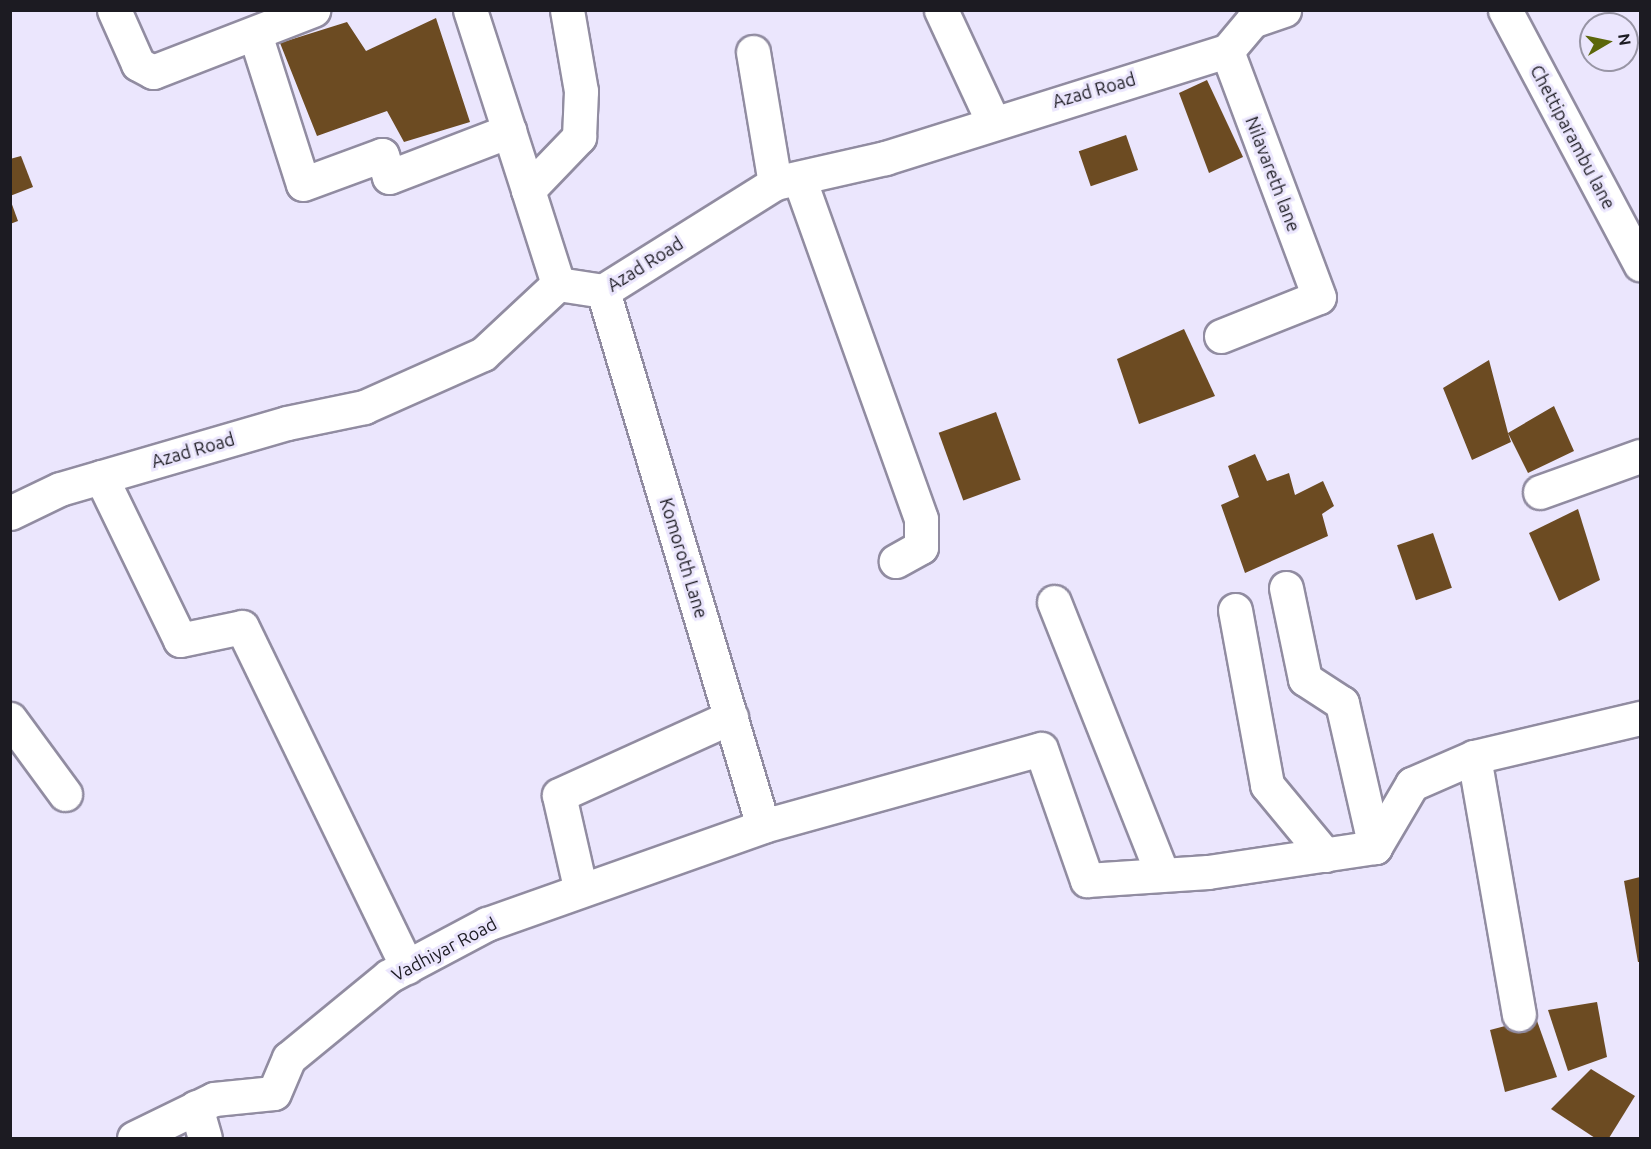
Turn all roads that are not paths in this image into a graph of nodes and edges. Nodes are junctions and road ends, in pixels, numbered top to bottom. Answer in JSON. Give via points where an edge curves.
{"nodes":[{"id":1,"x":114,"y":10,"type":"edge"},
{"id":2,"x":313,"y":10,"type":"edge"},
{"id":3,"x":470,"y":10,"type":"edge"},
{"id":4,"x":567,"y":10,"type":"edge"},
{"id":5,"x":941,"y":10,"type":"edge"},
{"id":6,"x":1284,"y":10,"type":"edge"},
{"id":7,"x":1505,"y":10,"type":"edge"},
{"id":8,"x":1249,"y":16,"type":"edge"},
{"id":9,"x":255,"y":34,"type":"junction"},
{"id":10,"x":1227,"y":51,"type":"junction"},
{"id":11,"x":753,"y":52,"type":"dead end"},
{"id":12,"x":992,"y":120,"type":"junction"},
{"id":13,"x":509,"y":131,"type":"junction"},
{"id":14,"x":787,"y":180,"type":"junction"},
{"id":15,"x":528,"y":190,"type":"junction"},
{"id":16,"x":1641,"y":264,"type":"edge"},
{"id":17,"x":558,"y":284,"type":"junction"},
{"id":18,"x":603,"y":291,"type":"junction"},
{"id":19,"x":1221,"y":336,"type":"dead end"},
{"id":20,"x":1641,"y":456,"type":"edge"},
{"id":21,"x":101,"y":477,"type":"junction"},
{"id":22,"x":1540,"y":492,"type":"dead end"},
{"id":23,"x":10,"y":513,"type":"edge"},
{"id":24,"x":896,"y":561,"type":"dead end"},
{"id":25,"x":1286,"y":588,"type":"dead end"},
{"id":26,"x":1054,"y":602,"type":"dead end"},
{"id":27,"x":1235,"y":610,"type":"dead end"},
{"id":28,"x":731,"y":717,"type":"junction"},
{"id":29,"x":1641,"y":718,"type":"edge"},
{"id":30,"x":10,"y":719,"type":"edge"},
{"id":31,"x":1474,"y":757,"type":"junction"},
{"id":32,"x":65,"y":794,"type":"dead end"},
{"id":33,"x":763,"y":826,"type":"junction"},
{"id":34,"x":1376,"y":847,"type":"junction"},
{"id":35,"x":1325,"y":855,"type":"junction"},
{"id":36,"x":1162,"y":874,"type":"junction"},
{"id":37,"x":580,"y":887,"type":"junction"},
{"id":38,"x":407,"y":967,"type":"junction"},
{"id":39,"x":1519,"y":1014,"type":"dead end"},
{"id":40,"x":196,"y":1107,"type":"junction"},
{"id":41,"x":134,"y":1138,"type":"edge"},
{"id":42,"x":205,"y":1138,"type":"edge"}],
"edges":[{"from":1,"to":9,"type":"street","via":[[138,64],[153,72]]},
{"from":2,"to":9,"type":"street"},
{"from":3,"to":13,"type":"street"},
{"from":4,"to":15,"type":"street","via":[[581,91],[579,137]]},
{"from":5,"to":12,"type":"street"},
{"from":6,"to":8,"type":"street"},
{"from":7,"to":16,"type":"street","name":"Chettiparambu lane"},
{"from":8,"to":10,"type":"street"},
{"from":9,"to":13,"type":"street","via":[[303,184],[382,155],[389,177]]},
{"from":10,"to":12,"type":"street","name":"Azad Road"},
{"from":10,"to":19,"type":"street","name":"Nilavareth lane","via":[[1319,297]]},
{"from":11,"to":14,"type":"street"},
{"from":12,"to":14,"type":"street","name":"Azad Road","via":[[885,158]]},
{"from":13,"to":15,"type":"street"},
{"from":14,"to":18,"type":"street","name":"Azad Road"},
{"from":14,"to":24,"type":"street","via":[[921,519],[921,547]]},
{"from":15,"to":17,"type":"street"},
{"from":17,"to":18,"type":"street","name":"Azad Road"},
{"from":17,"to":21,"type":"street","name":"Azad Road","via":[[483,354],[364,407],[287,423]]},
{"from":18,"to":28,"type":"street","name":"Komoroth Lane"},
{"from":20,"to":22,"type":"street"},
{"from":21,"to":23,"type":"street","name":"Azad Road","via":[[60,489]]},
{"from":21,"to":38,"type":"street","via":[[180,640],[242,627]]},
{"from":25,"to":34,"type":"street","via":[[1305,679],[1342,703]]},
{"from":26,"to":36,"type":"street"},
{"from":27,"to":35,"type":"street","via":[[1267,785]]},
{"from":28,"to":33,"type":"street","name":"Komoroth Lane"},
{"from":28,"to":37,"type":"street","via":[[559,795]]},
{"from":29,"to":31,"type":"street"},
{"from":30,"to":32,"type":"street"},
{"from":31,"to":34,"type":"street","via":[[1412,784]]},
{"from":31,"to":39,"type":"street"},
{"from":33,"to":36,"type":"street","name":"Vadhiyar Road","via":[[1041,749],[1087,880]]},
{"from":33,"to":37,"type":"street","name":"Vadhiyar Road"},
{"from":34,"to":35,"type":"street"},
{"from":35,"to":36,"type":"street"},
{"from":37,"to":38,"type":"street","name":"Vadhiyar Road","via":[[487,924]]},
{"from":38,"to":40,"type":"street","name":"Vadhiyar Road","via":[[289,1058],[274,1093],[214,1099]]},
{"from":40,"to":41,"type":"street","name":"Vadhiyar Road"},
{"from":40,"to":42,"type":"street"}]}
